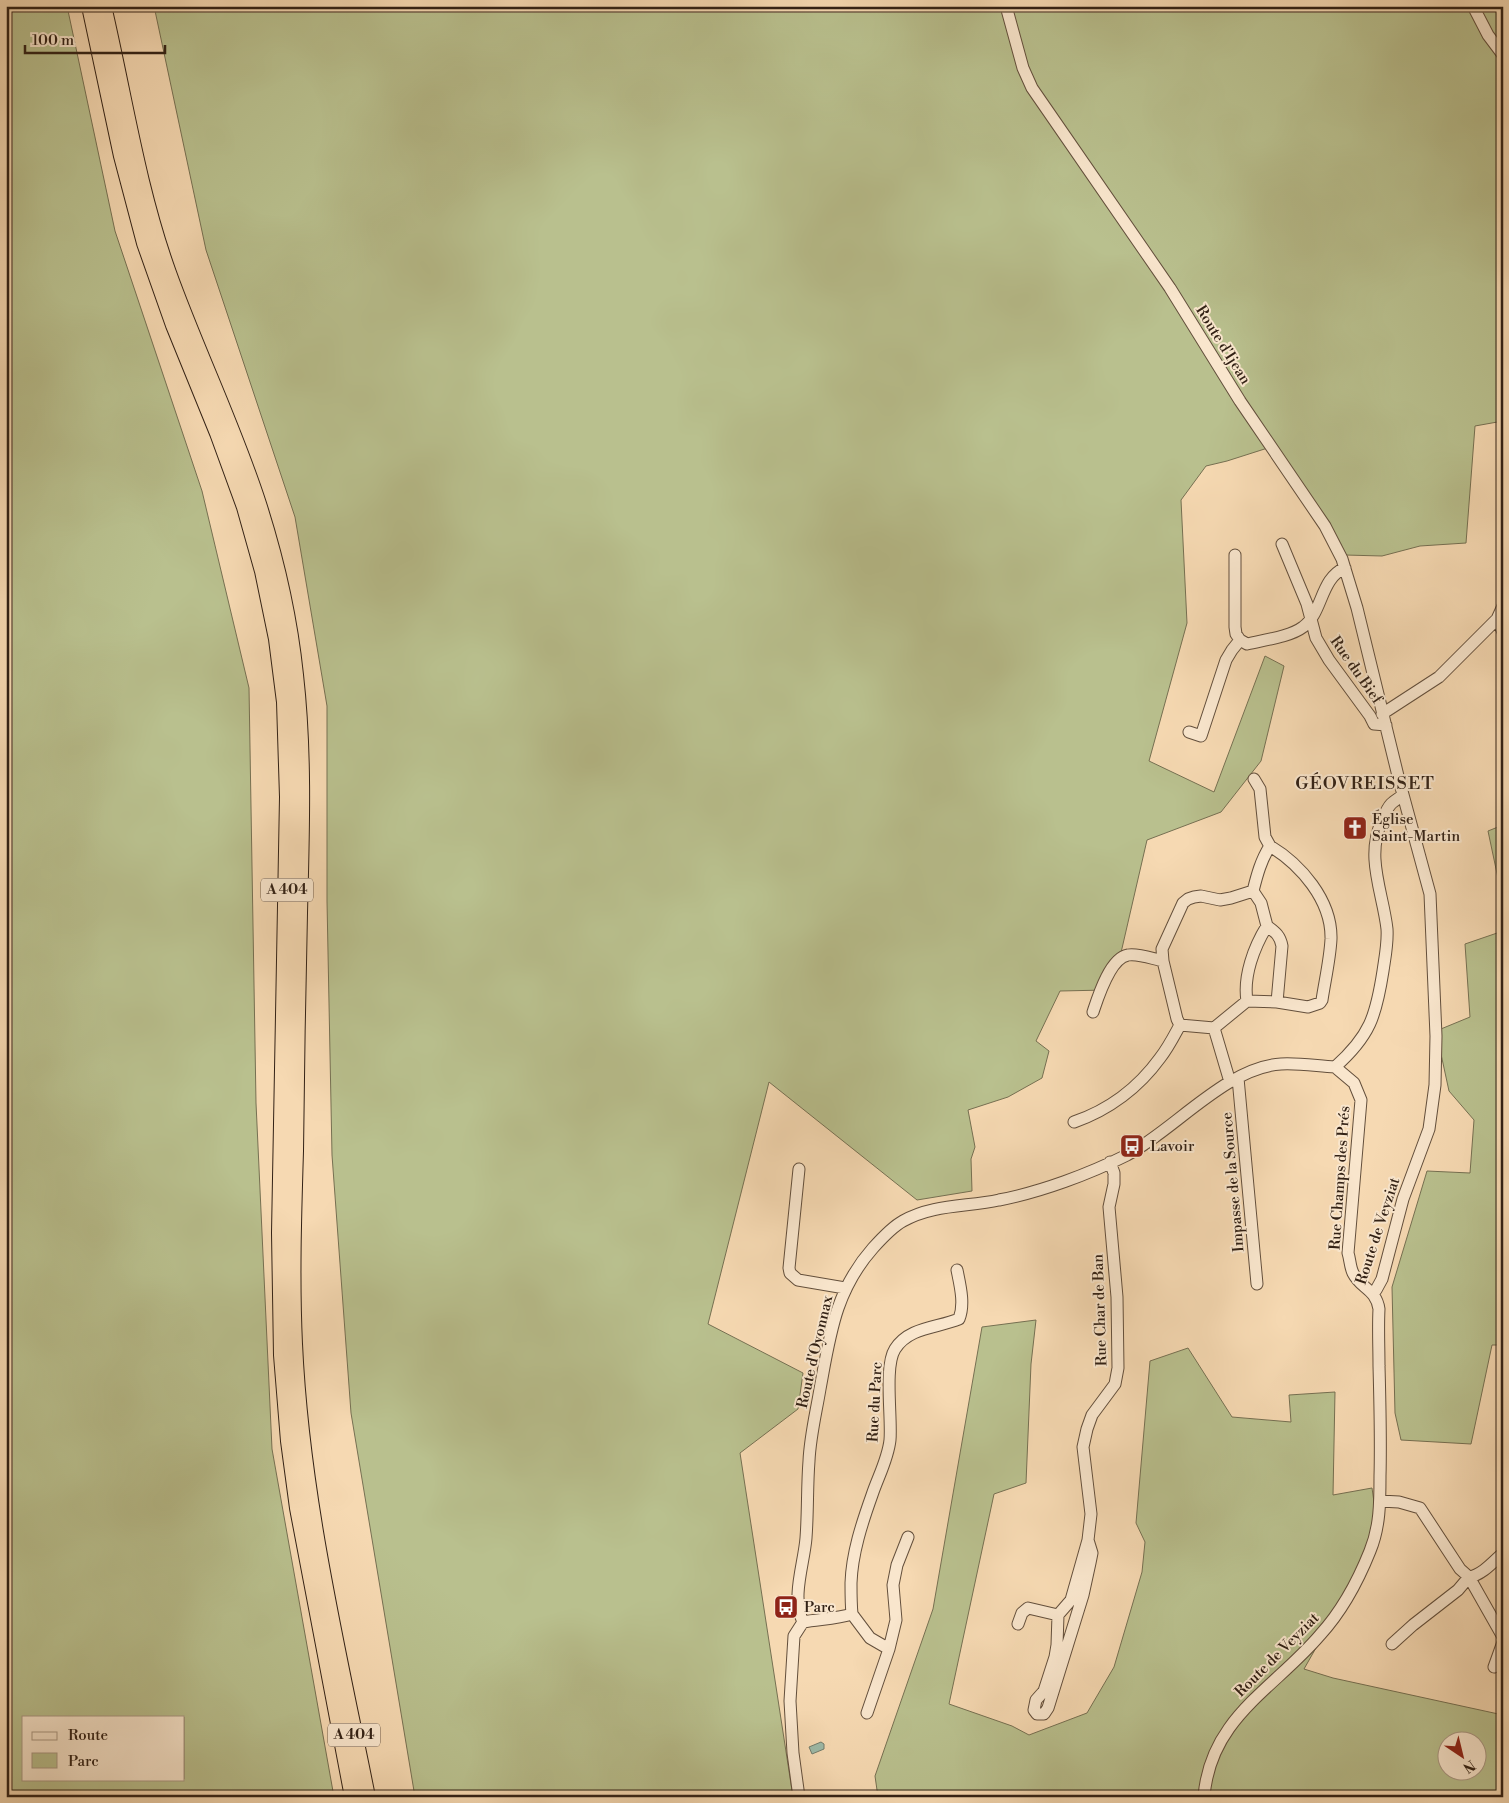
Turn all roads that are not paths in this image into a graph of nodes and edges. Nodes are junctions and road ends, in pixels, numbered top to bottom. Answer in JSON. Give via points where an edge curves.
{"nodes":[{"id":1,"x":90,"y":6,"type":"edge"},
{"id":2,"x":103,"y":6,"type":"edge"},
{"id":3,"x":1006,"y":6,"type":"edge"},
{"id":4,"x":1473,"y":6,"type":"edge"},
{"id":5,"x":1503,"y":55,"type":"edge"},
{"id":6,"x":1282,"y":544,"type":"dead end"},
{"id":7,"x":1235,"y":555,"type":"dead end"},
{"id":8,"x":1345,"y":568,"type":"junction"},
{"id":9,"x":1503,"y":606,"type":"edge"},
{"id":10,"x":1497,"y":619,"type":"junction"},
{"id":11,"x":1310,"y":621,"type":"junction"},
{"id":12,"x":1503,"y":632,"type":"edge"},
{"id":13,"x":1240,"y":640,"type":"junction"},
{"id":14,"x":1384,"y":719,"type":"junction"},
{"id":15,"x":1189,"y":732,"type":"dead end"},
{"id":16,"x":1254,"y":779,"type":"dead end"},
{"id":17,"x":1403,"y":795,"type":"junction"},
{"id":18,"x":1270,"y":846,"type":"junction"},
{"id":19,"x":1253,"y":891,"type":"junction"},
{"id":20,"x":1267,"y":926,"type":"junction"},
{"id":21,"x":1163,"y":961,"type":"junction"},
{"id":22,"x":1247,"y":1001,"type":"junction"},
{"id":23,"x":1277,"y":1002,"type":"junction"},
{"id":24,"x":1093,"y":1012,"type":"dead end"},
{"id":25,"x":1180,"y":1024,"type":"junction"},
{"id":26,"x":1214,"y":1028,"type":"junction"},
{"id":27,"x":1335,"y":1067,"type":"junction"},
{"id":28,"x":1234,"y":1080,"type":"junction"},
{"id":29,"x":1074,"y":1122,"type":"dead end"},
{"id":30,"x":1110,"y":1162,"type":"junction"},
{"id":31,"x":799,"y":1169,"type":"dead end"},
{"id":32,"x":957,"y":1270,"type":"dead end"},
{"id":33,"x":1257,"y":1284,"type":"dead end"},
{"id":34,"x":845,"y":1288,"type":"junction"},
{"id":35,"x":1372,"y":1292,"type":"junction"},
{"id":36,"x":1380,"y":1501,"type":"junction"},
{"id":37,"x":908,"y":1537,"type":"dead end"},
{"id":38,"x":1088,"y":1540,"type":"junction"},
{"id":39,"x":1503,"y":1553,"type":"edge"},
{"id":40,"x":1469,"y":1577,"type":"junction"},
{"id":41,"x":852,"y":1614,"type":"junction"},
{"id":42,"x":1058,"y":1614,"type":"junction"},
{"id":43,"x":803,"y":1622,"type":"junction"},
{"id":44,"x":1018,"y":1624,"type":"dead end"},
{"id":45,"x":1503,"y":1637,"type":"edge"},
{"id":46,"x":1503,"y":1642,"type":"edge"},
{"id":47,"x":1392,"y":1644,"type":"dead end"},
{"id":48,"x":889,"y":1649,"type":"junction"},
{"id":49,"x":1494,"y":1666,"type":"dead end"},
{"id":50,"x":867,"y":1713,"type":"dead end"},
{"id":51,"x":353,"y":1797,"type":"edge"},
{"id":52,"x":367,"y":1797,"type":"edge"},
{"id":53,"x":799,"y":1797,"type":"edge"},
{"id":54,"x":1204,"y":1797,"type":"edge"}],
"edges":[{"from":1,"to":51,"type":"highway","number":"A 404","via":[[144,243],[245,507],[277,639],[288,761],[280,1233],[285,1399],[302,1534]]},
{"from":2,"to":52,"type":"highway","number":"A 404","via":[[156,237],[257,502],[277,572],[291,642],[298,707],[301,809],[294,1343],[305,1469],[314,1529]]},
{"from":3,"to":8,"type":"street","name":"Route d'Ijean","via":[[1023,68],[1032,88],[1170,288],[1240,401],[1325,526]]},
{"from":4,"to":5,"type":"street"},
{"from":6,"to":11,"type":"street","name":"Rue du Bief"},
{"from":7,"to":13,"type":"street","via":[[1235,627]]},
{"from":8,"to":11,"type":"street","via":[[1335,574],[1325,588]]},
{"from":8,"to":14,"type":"street","name":"Route d'Ijean"},
{"from":9,"to":10,"type":"street"},
{"from":10,"to":12,"type":"street"},
{"from":10,"to":14,"type":"street","via":[[1440,677]]},
{"from":11,"to":13,"type":"street","via":[[1302,628],[1285,634],[1247,644]]},
{"from":11,"to":14,"type":"street","name":"Rue du Bief","via":[[1329,660],[1372,722]]},
{"from":13,"to":15,"type":"street","via":[[1226,660],[1201,736]]},
{"from":14,"to":17,"type":"street","name":"Route de Veyziat"},
{"from":16,"to":18,"type":"street","via":[[1260,789],[1265,837]]},
{"from":17,"to":27,"type":"street","via":[[1391,804],[1374,841],[1374,859],[1387,929],[1378,1004],[1368,1030],[1354,1051]]},
{"from":17,"to":35,"type":"street","name":"Route de Veyziat","via":[[1430,894],[1435,1085],[1429,1129],[1403,1198],[1382,1279]]},
{"from":18,"to":19,"type":"street"},
{"from":18,"to":23,"type":"street","via":[[1285,855],[1311,883],[1325,910],[1331,938],[1320,1004],[1308,1007]]},
{"from":19,"to":20,"type":"street","via":[[1261,903]]},
{"from":19,"to":21,"type":"street","via":[[1220,900],[1201,896],[1188,899],[1183,903],[1164,944]]},
{"from":20,"to":22,"type":"street","via":[[1251,959]]},
{"from":20,"to":23,"type":"street","via":[[1281,938]]},
{"from":21,"to":24,"type":"street","via":[[1130,954],[1122,957],[1115,963],[1101,989]]},
{"from":21,"to":25,"type":"street"},
{"from":22,"to":23,"type":"street"},
{"from":22,"to":26,"type":"street"},
{"from":25,"to":26,"type":"street"},
{"from":25,"to":29,"type":"street","via":[[1161,1057],[1116,1102],[1095,1115]]},
{"from":26,"to":28,"type":"street","name":"Impasse de la Source"},
{"from":27,"to":28,"type":"street","name":"Route d'Oyonnax","via":[[1280,1064],[1258,1069]]},
{"from":27,"to":35,"type":"street","name":"Rue Champs des Prés","via":[[1354,1083],[1361,1100],[1348,1253],[1353,1273]]},
{"from":28,"to":30,"type":"street","name":"Route d'Oyonnax","via":[[1146,1143]]},
{"from":28,"to":33,"type":"street","name":"Impasse de la Source"},
{"from":30,"to":34,"type":"street","name":"Route d'Oyonnax","via":[[1025,1195],[946,1206],[912,1216],[880,1240]]},
{"from":30,"to":38,"type":"street","name":"Rue Char de Ban","via":[[1114,1173],[1109,1207],[1118,1297],[1118,1368],[1115,1384],[1092,1415],[1086,1429],[1083,1447],[1091,1514]]},
{"from":31,"to":34,"type":"street","via":[[790,1273],[798,1280]]},
{"from":32,"to":41,"type":"street","name":"Rue du Parc","via":[[961,1292],[958,1319],[916,1331],[894,1350],[889,1374],[890,1441],[856,1544],[851,1582]]},
{"from":34,"to":43,"type":"street","name":"Route d'Oyonnax","via":[[827,1352],[809,1458],[806,1538],[798,1608]]},
{"from":35,"to":36,"type":"street","name":"Route de Veyziat","via":[[1378,1300],[1379,1309]]},
{"from":36,"to":40,"type":"street","via":[[1420,1508],[1460,1569]]},
{"from":36,"to":54,"type":"street","name":"Route de Veyziat","via":[[1377,1530],[1371,1548],[1348,1596],[1320,1636],[1253,1699],[1226,1731],[1212,1758]]},
{"from":37,"to":48,"type":"street","via":[[893,1586],[896,1620]]},
{"from":38,"to":42,"type":"street","name":"Rue Char de Ban","via":[[1071,1600]]},
{"from":38,"to":42,"type":"street","name":"Rue Char de Ban","via":[[1092,1553],[1082,1595],[1047,1712],[1041,1715],[1034,1710],[1055,1657]]},
{"from":39,"to":40,"type":"street","via":[[1482,1572]]},
{"from":40,"to":45,"type":"street"},
{"from":40,"to":47,"type":"street","via":[[1458,1590]]},
{"from":41,"to":43,"type":"street"},
{"from":41,"to":48,"type":"street","via":[[870,1638]]},
{"from":42,"to":44,"type":"street","via":[[1028,1608]]},
{"from":43,"to":53,"type":"street","via":[[794,1636],[790,1701]]},
{"from":46,"to":49,"type":"street"},
{"from":48,"to":50,"type":"street"}]}
